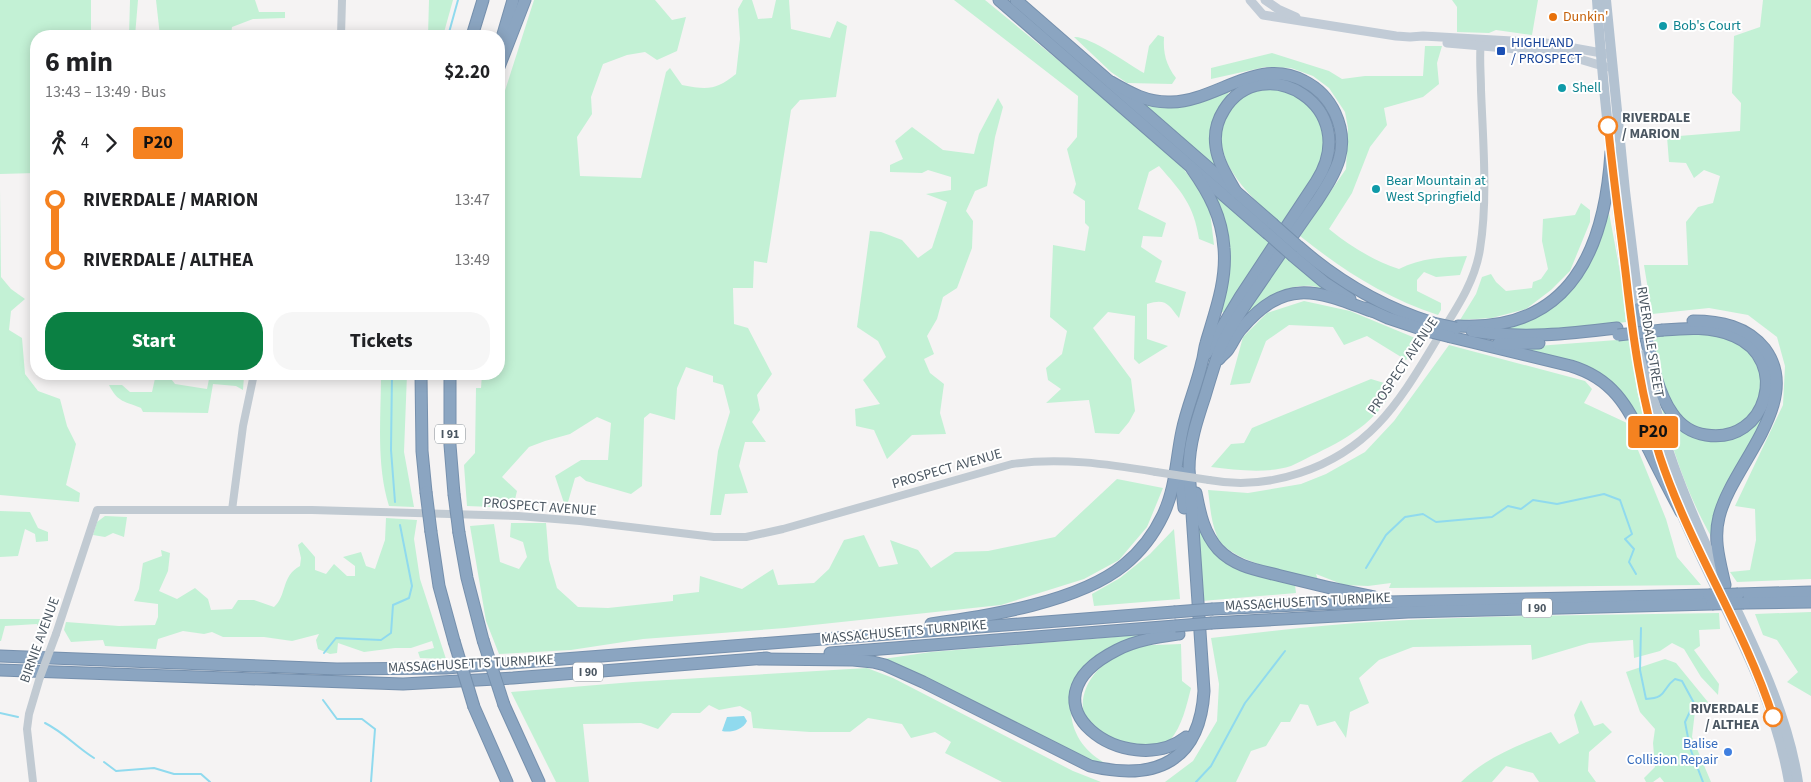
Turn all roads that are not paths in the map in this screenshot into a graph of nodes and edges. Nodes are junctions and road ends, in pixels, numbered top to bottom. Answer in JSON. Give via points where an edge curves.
{"nodes":[{"id":1,"x":342,"y":0,"type":"edge"},
{"id":2,"x":483,"y":0,"type":"edge"},
{"id":3,"x":513,"y":0,"type":"edge"},
{"id":4,"x":525,"y":0,"type":"edge"},
{"id":5,"x":999,"y":0,"type":"edge"},
{"id":6,"x":1016,"y":0,"type":"edge"},
{"id":7,"x":1264,"y":0,"type":"edge"},
{"id":8,"x":1597,"y":0,"type":"edge"},
{"id":9,"x":1606,"y":0,"type":"edge"},
{"id":10,"x":1252,"y":7,"type":"edge"},
{"id":11,"x":1307,"y":22,"type":"junction"},
{"id":12,"x":341,"y":30,"type":"edge"},
{"id":13,"x":474,"y":30,"type":"edge"},
{"id":14,"x":505,"y":30,"type":"edge"},
{"id":15,"x":1481,"y":43,"type":"junction"},
{"id":16,"x":505,"y":52,"type":"edge"},
{"id":17,"x":1601,"y":54,"type":"junction"},
{"id":18,"x":1612,"y":54,"type":"junction"},
{"id":19,"x":1601,"y":66,"type":"junction"},
{"id":20,"x":1614,"y":69,"type":"junction"},
{"id":21,"x":1111,"y":82,"type":"junction"},
{"id":22,"x":1611,"y":152,"type":"junction"},
{"id":23,"x":1192,"y":168,"type":"junction"},
{"id":24,"x":1236,"y":192,"type":"junction"},
{"id":25,"x":1270,"y":229,"type":"junction"},
{"id":26,"x":1296,"y":252,"type":"junction"},
{"id":27,"x":1639,"y":308,"type":"junction"},
{"id":28,"x":1372,"y":310,"type":"junction"},
{"id":29,"x":1434,"y":326,"type":"junction"},
{"id":30,"x":1662,"y":327,"type":"junction"},
{"id":31,"x":1455,"y":330,"type":"junction"},
{"id":32,"x":1617,"y":332,"type":"junction"},
{"id":33,"x":1469,"y":341,"type":"junction"},
{"id":34,"x":1203,"y":360,"type":"junction"},
{"id":35,"x":1216,"y":362,"type":"junction"},
{"id":36,"x":253,"y":380,"type":"edge"},
{"id":37,"x":422,"y":380,"type":"edge"},
{"id":38,"x":450,"y":380,"type":"edge"},
{"id":39,"x":1184,"y":456,"type":"junction"},
{"id":40,"x":97,"y":510,"type":"joint"},
{"id":41,"x":232,"y":510,"type":"junction"},
{"id":42,"x":1681,"y":512,"type":"junction"},
{"id":43,"x":1724,"y":585,"type":"junction"},
{"id":44,"x":1811,"y":592,"type":"edge"},
{"id":45,"x":1711,"y":599,"type":"junction"},
{"id":46,"x":1741,"y":599,"type":"junction"},
{"id":47,"x":1397,"y":602,"type":"junction"},
{"id":48,"x":1811,"y":602,"type":"edge"},
{"id":49,"x":1177,"y":630,"type":"junction"},
{"id":50,"x":0,"y":656,"type":"edge"},
{"id":51,"x":624,"y":656,"type":"junction"},
{"id":52,"x":759,"y":659,"type":"junction"},
{"id":53,"x":0,"y":670,"type":"edge"},
{"id":54,"x":1082,"y":737,"type":"dead end"},
{"id":55,"x":1096,"y":754,"type":"dead end"},
{"id":56,"x":33,"y":782,"type":"edge"},
{"id":57,"x":507,"y":782,"type":"edge"},
{"id":58,"x":539,"y":782,"type":"edge"},
{"id":59,"x":1789,"y":782,"type":"edge"},
{"id":60,"x":1798,"y":782,"type":"edge"}],
"edges":[{"from":1,"to":12,"type":"street"},
{"from":2,"to":13,"type":"highway"},
{"from":3,"to":14,"type":"highway"},
{"from":4,"to":16,"type":"highway"},
{"from":5,"to":23,"type":"highway"},
{"from":6,"to":21,"type":"highway"},
{"from":7,"to":10,"type":"main road"},
{"from":7,"to":11,"type":"main road"},
{"from":8,"to":17,"type":"main road","name":"RIVERDALE STREET"},
{"from":9,"to":18,"type":"main road","name":"RIVERDALE STREET"},
{"from":10,"to":11,"type":"main road","via":[[1263,15]]},
{"from":11,"to":15,"type":"main road","via":[[1421,41]]},
{"from":15,"to":17,"type":"main road","via":[[1554,44]]},
{"from":15,"to":19,"type":"main road","via":[[1517,49],[1546,49]]},
{"from":15,"to":41,"type":"street","name":"PROSPECT AVENUE","bridge":true,"via":[[1483,202],[1480,251],[1473,276],[1425,360],[1378,425],[1352,447],[1305,472],[1280,479],[1239,482],[1066,461],[1035,461],[1012,464],[772,532],[730,538],[536,517]]},
{"from":17,"to":18,"type":"main road"},
{"from":17,"to":19,"type":"main road","name":"RIVERDALE STREET"},
{"from":18,"to":20,"type":"main road","name":"RIVERDALE STREET"},
{"from":19,"to":20,"type":"main road"},
{"from":19,"to":22,"type":"main road","name":"RIVERDALE STREET"},
{"from":20,"to":27,"type":"main road","name":"RIVERDALE STREET"},
{"from":21,"to":24,"type":"highway"},
{"from":21,"to":35,"type":"highway","via":[[1143,98],[1172,102],[1254,75],[1286,74],[1307,82],[1320,92],[1337,120],[1340,157],[1331,180],[1234,322]]},
{"from":22,"to":31,"type":"highway","via":[[1602,219],[1588,254],[1568,285],[1552,301],[1523,318]]},
{"from":22,"to":42,"type":"main road","name":"RIVERDALE STREET","via":[[1631,319],[1644,393],[1656,442]]},
{"from":23,"to":25,"type":"highway"},
{"from":23,"to":34,"type":"highway","via":[[1214,206],[1224,247],[1222,286]]},
{"from":24,"to":25,"type":"highway"},
{"from":24,"to":34,"type":"highway","via":[[1222,166],[1215,142],[1219,119],[1228,103],[1243,91],[1266,84],[1285,86],[1306,96],[1320,110],[1328,127],[1330,146],[1326,166]]},
{"from":25,"to":26,"type":"highway","bridge":true},
{"from":26,"to":28,"type":"highway","via":[[1336,290]]},
{"from":26,"to":29,"type":"highway","via":[[1363,294]]},
{"from":27,"to":30,"type":"highway","via":[[1661,389],[1677,420],[1693,431],[1714,436],[1732,434],[1748,424],[1762,406],[1767,388],[1765,370],[1754,350],[1742,340],[1718,331]]},
{"from":27,"to":43,"type":"main road","name":"RIVERDALE STREET","via":[[1650,386],[1666,445],[1684,495]]},
{"from":28,"to":29,"type":"highway","via":[[1403,324]]},
{"from":28,"to":35,"type":"highway","via":[[1314,293],[1287,295],[1252,317]]},
{"from":29,"to":31,"type":"highway","bridge":true},
{"from":29,"to":31,"type":"highway","bridge":true},
{"from":30,"to":32,"type":"highway"},
{"from":30,"to":43,"type":"highway","via":[[1690,321],[1711,322],[1743,330],[1764,348],[1775,373],[1775,396],[1768,420],[1719,516],[1717,547]]},
{"from":31,"to":32,"type":"highway","via":[[1532,336]]},
{"from":31,"to":33,"type":"highway"},
{"from":32,"to":33,"type":"highway","via":[[1521,344]]},
{"from":33,"to":42,"type":"highway","via":[[1571,366],[1606,383],[1628,409]]},
{"from":34,"to":39,"type":"highway","via":[[1182,431]]},
{"from":35,"to":39,"type":"highway"},
{"from":36,"to":41,"type":"street"},
{"from":37,"to":57,"type":"highway","number":"I 91","bridge":true,"via":[[422,451],[439,586],[474,707]]},
{"from":38,"to":58,"type":"highway","number":"I 91","bridge":true,"via":[[454,494],[470,592],[504,705]]},
{"from":39,"to":47,"type":"highway","via":[[1204,526],[1214,544],[1229,559],[1240,565],[1338,591]]},
{"from":39,"to":51,"type":"highway","via":[[1168,503],[1151,536],[1114,573],[1076,591],[1019,608],[944,622],[686,646]]},
{"from":39,"to":52,"type":"highway","via":[[1191,511],[1203,700],[1198,728],[1191,744],[1178,759],[1160,770],[1136,776],[1099,770],[923,682],[873,662]]},
{"from":39,"to":55,"type":"highway","via":[[1180,482],[1197,670],[1193,720],[1181,745],[1167,758],[1154,764],[1123,767]]},
{"from":40,"to":41,"type":"street","name":"PROSPECT AVENUE"},
{"from":40,"to":56,"type":"street","name":"BIRNIE AVENUE","bridge":true,"via":[[29,714],[27,729]]},
{"from":42,"to":59,"type":"main road","name":"RIVERDALE STREET","via":[[1763,690],[1780,739]]},
{"from":43,"to":60,"type":"main road","name":"RIVERDALE STREET","via":[[1776,700]]},
{"from":44,"to":46,"type":"highway","name":"MASSACHUSETTS TURNPIKE","number":"I 90"},
{"from":45,"to":46,"type":"highway","name":"MASSACHUSETTS TURNPIKE","number":"I 90","bridge":true},
{"from":45,"to":47,"type":"highway","name":"MASSACHUSETTS TURNPIKE","number":"I 90"},
{"from":45,"to":49,"type":"highway","name":"MASSACHUSETTS TURNPIKE","number":"I 90","bridge":true,"via":[[1362,614]]},
{"from":46,"to":48,"type":"highway","name":"MASSACHUSETTS TURNPIKE","number":"I 90"},
{"from":47,"to":51,"type":"highway","name":"MASSACHUSETTS TURNPIKE","number":"I 90","bridge":true,"via":[[1213,609]]},
{"from":49,"to":52,"type":"highway","name":"MASSACHUSETTS TURNPIKE","number":"I 90"},
{"from":49,"to":54,"type":"highway","via":[[1134,642],[1094,665],[1082,682],[1075,701],[1075,715]]},
{"from":50,"to":51,"type":"highway","name":"MASSACHUSETTS TURNPIKE","number":"I 90","via":[[403,670]]},
{"from":52,"to":53,"type":"highway","name":"MASSACHUSETTS TURNPIKE","number":"I 90","via":[[403,684]]}]}
